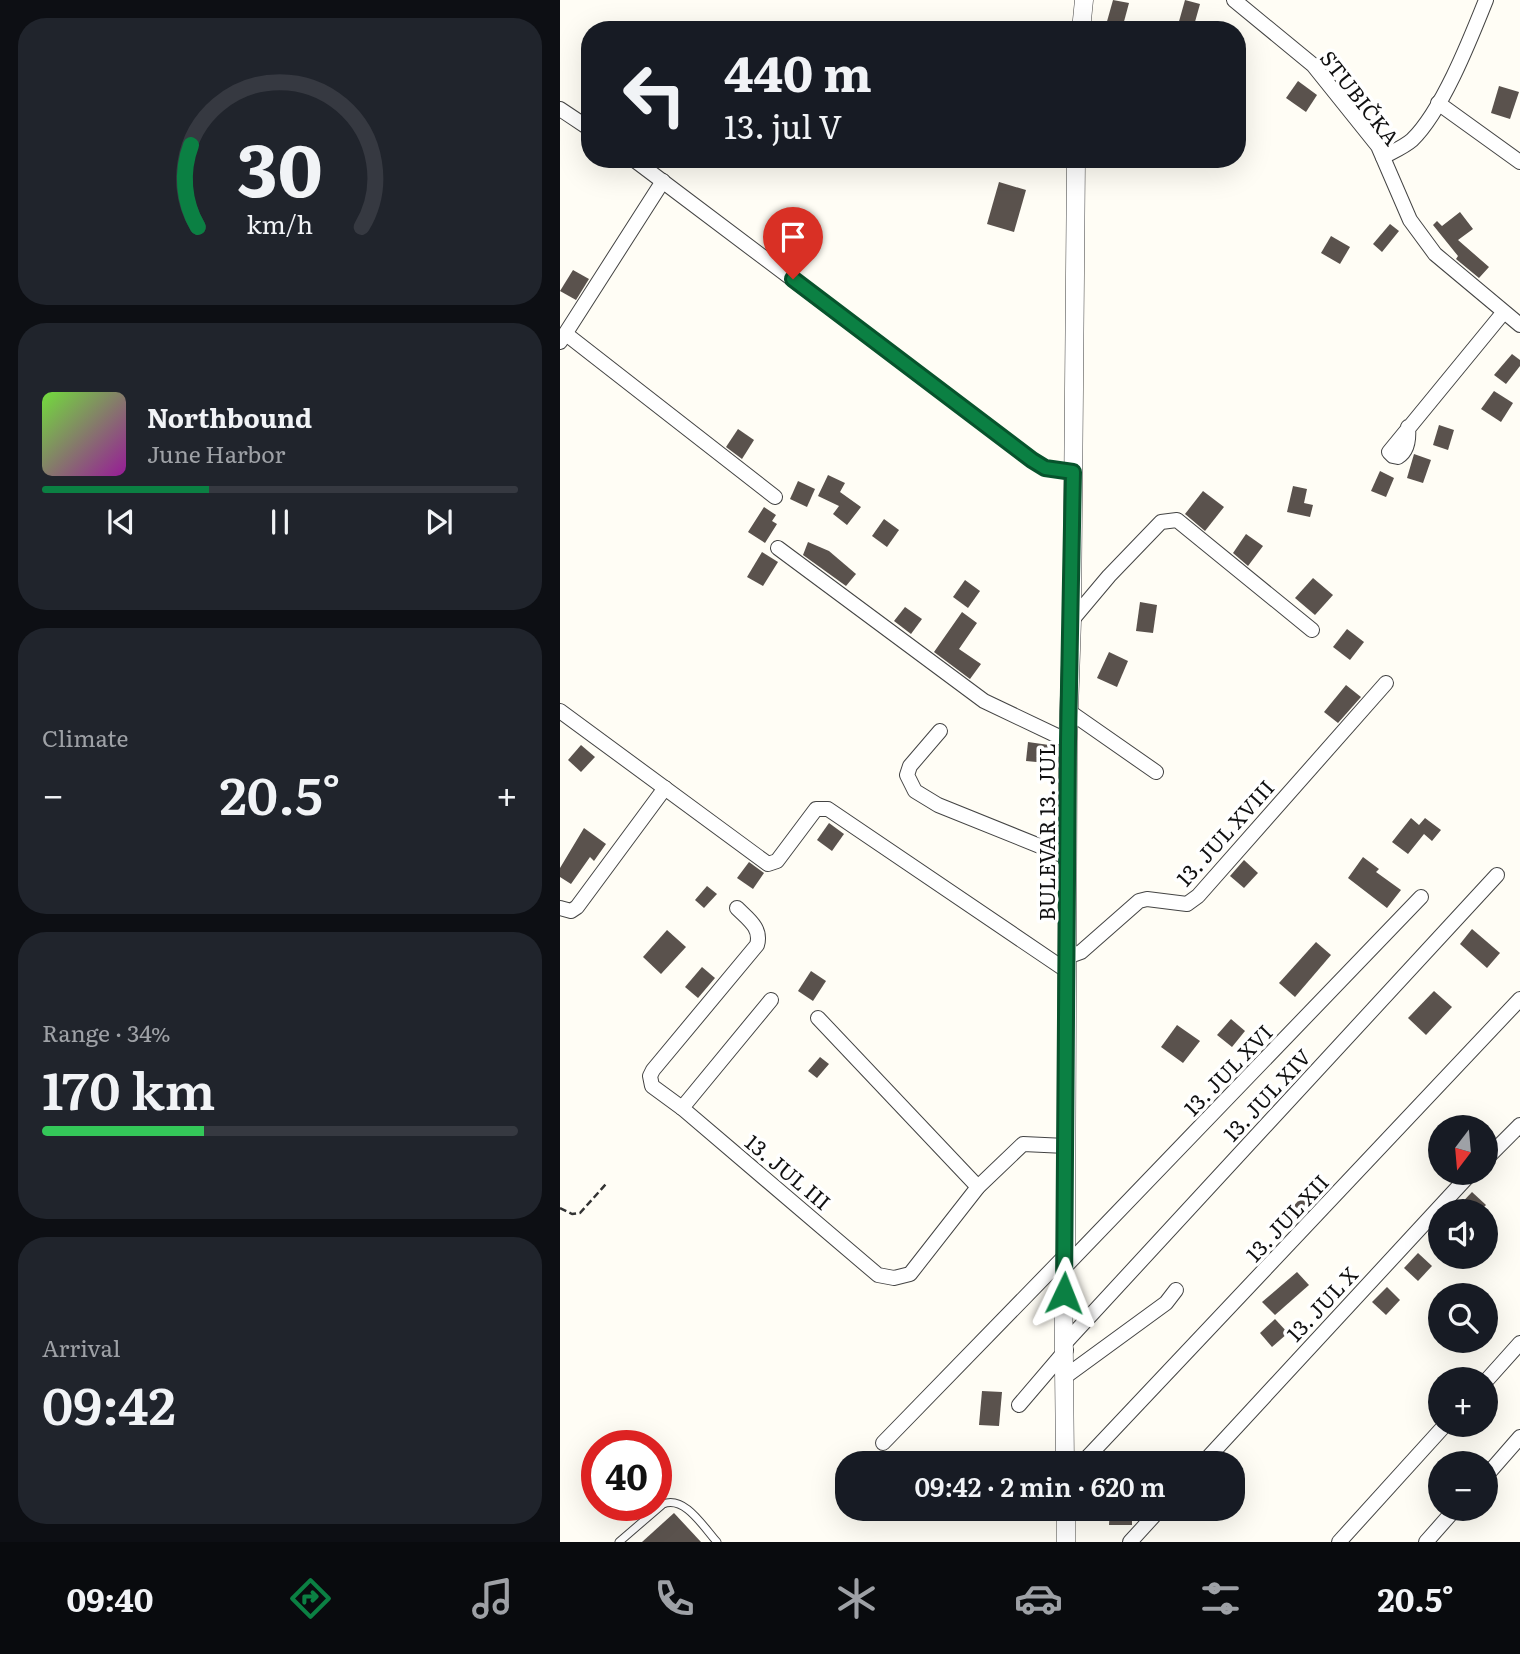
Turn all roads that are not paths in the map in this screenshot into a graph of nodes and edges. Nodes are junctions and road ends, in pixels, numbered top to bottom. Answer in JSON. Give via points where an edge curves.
{"nodes":[{"id":1,"x":1084,"y":0,"type":"edge"},
{"id":2,"x":1234,"y":0,"type":"edge"},
{"id":3,"x":1486,"y":0,"type":"edge"},
{"id":4,"x":1082,"y":21,"type":"edge"},
{"id":5,"x":1438,"y":103,"type":"junction"},
{"id":6,"x":560,"y":109,"type":"edge"},
{"id":7,"x":581,"y":123,"type":"edge"},
{"id":8,"x":1383,"y":157,"type":"junction"},
{"id":9,"x":1520,"y":162,"type":"edge"},
{"id":10,"x":645,"y":168,"type":"edge"},
{"id":11,"x":1076,"y":168,"type":"edge"},
{"id":12,"x":663,"y":181,"type":"junction"},
{"id":13,"x":1503,"y":313,"type":"junction"},
{"id":14,"x":1520,"y":325,"type":"edge"},
{"id":15,"x":563,"y":338,"type":"edge"},
{"id":16,"x":1408,"y":427,"type":"dead end"},
{"id":17,"x":1073,"y":472,"type":"junction"},
{"id":18,"x":775,"y":497,"type":"dead end"},
{"id":19,"x":778,"y":548,"type":"dead end"},
{"id":20,"x":1072,"y":620,"type":"junction"},
{"id":21,"x":1312,"y":630,"type":"dead end"},
{"id":22,"x":1386,"y":683,"type":"dead end"},
{"id":23,"x":560,"y":711,"type":"edge"},
{"id":24,"x":1070,"y":712,"type":"junction"},
{"id":25,"x":940,"y":731,"type":"dead end"},
{"id":26,"x":1068,"y":741,"type":"junction"},
{"id":27,"x":1156,"y":772,"type":"dead end"},
{"id":28,"x":665,"y":788,"type":"junction"},
{"id":29,"x":1067,"y":857,"type":"junction"},
{"id":30,"x":1497,"y":875,"type":"dead end"},
{"id":31,"x":1421,"y":897,"type":"dead end"},
{"id":32,"x":560,"y":908,"type":"edge"},
{"id":33,"x":737,"y":908,"type":"dead end"},
{"id":34,"x":1067,"y":964,"type":"junction"},
{"id":35,"x":1520,"y":999,"type":"edge"},
{"id":36,"x":771,"y":1000,"type":"dead end"},
{"id":37,"x":818,"y":1018,"type":"dead end"},
{"id":38,"x":682,"y":1108,"type":"junction"},
{"id":39,"x":1520,"y":1125,"type":"edge"},
{"id":40,"x":1066,"y":1146,"type":"junction"},
{"id":41,"x":1498,"y":1147,"type":"edge"},
{"id":42,"x":1460,"y":1185,"type":"edge"},
{"id":43,"x":978,"y":1187,"type":"junction"},
{"id":44,"x":1065,"y":1262,"type":"junction"},
{"id":45,"x":1176,"y":1290,"type":"dead end"},
{"id":46,"x":1520,"y":1343,"type":"edge"},
{"id":47,"x":1066,"y":1346,"type":"junction"},
{"id":48,"x":1498,"y":1368,"type":"edge"},
{"id":49,"x":1066,"y":1376,"type":"junction"},
{"id":50,"x":1019,"y":1405,"type":"dead end"},
{"id":51,"x":1434,"y":1437,"type":"edge"},
{"id":52,"x":1520,"y":1437,"type":"edge"},
{"id":53,"x":883,"y":1443,"type":"dead end"},
{"id":54,"x":1065,"y":1451,"type":"edge"},
{"id":55,"x":1093,"y":1451,"type":"edge"},
{"id":56,"x":1214,"y":1451,"type":"edge"},
{"id":57,"x":1498,"y":1462,"type":"edge"},
{"id":58,"x":1066,"y":1521,"type":"edge"},
{"id":59,"x":1149,"y":1521,"type":"edge"},
{"id":60,"x":1445,"y":1521,"type":"edge"},
{"id":61,"x":619,"y":1542,"type":"edge"},
{"id":62,"x":717,"y":1542,"type":"edge"},
{"id":63,"x":1066,"y":1542,"type":"edge"},
{"id":64,"x":1130,"y":1542,"type":"edge"},
{"id":65,"x":1339,"y":1542,"type":"edge"},
{"id":66,"x":1426,"y":1542,"type":"edge"}],
"edges":[{"from":1,"to":4,"type":"street"},
{"from":2,"to":8,"type":"street","name":"STUBIČKA","via":[[1313,65]]},
{"from":3,"to":5,"type":"street"},
{"from":5,"to":8,"type":"street","via":[[1410,142]]},
{"from":5,"to":9,"type":"street"},
{"from":6,"to":7,"type":"street"},
{"from":8,"to":13,"type":"street","name":"STUBIČKA","via":[[1420,238]]},
{"from":10,"to":12,"type":"street"},
{"from":11,"to":17,"type":"street","name":"BULEVAR 13. JUL"},
{"from":12,"to":15,"type":"street"},
{"from":12,"to":17,"type":"street","via":[[1032,460],[1045,468]]},
{"from":13,"to":14,"type":"street","name":"STUBIČKA"},
{"from":13,"to":16,"type":"street"},
{"from":15,"to":18,"type":"street"},
{"from":17,"to":20,"type":"street","name":"BULEVAR 13. JUL"},
{"from":19,"to":26,"type":"street","via":[[984,701]]},
{"from":20,"to":21,"type":"street","via":[[1168,519],[1177,520]]},
{"from":20,"to":24,"type":"street","name":"BULEVAR 13. JUL"},
{"from":22,"to":34,"type":"street","name":"13. JUL XVIII","via":[[1198,896],[1188,904],[1139,901]]},
{"from":23,"to":28,"type":"street"},
{"from":24,"to":26,"type":"street","name":"BULEVAR 13. JUL"},
{"from":24,"to":27,"type":"street"},
{"from":25,"to":29,"type":"street","via":[[906,775],[915,791],[938,805]]},
{"from":26,"to":29,"type":"street","name":"BULEVAR 13. JUL"},
{"from":28,"to":32,"type":"street","via":[[577,907],[571,911]]},
{"from":28,"to":34,"type":"street","via":[[768,864],[777,861],[816,809],[828,809]]},
{"from":29,"to":34,"type":"street","name":"BULEVAR 13. JUL"},
{"from":30,"to":47,"type":"street","name":"13. JUL XIV"},
{"from":31,"to":44,"type":"street","name":"13. JUL XVI"},
{"from":33,"to":38,"type":"street","name":"13. JUL III","via":[[756,926],[757,945],[650,1076],[652,1086]]},
{"from":34,"to":40,"type":"street","name":"BULEVAR 13. JUL"},
{"from":35,"to":55,"type":"street","name":"13. JUL XII"},
{"from":36,"to":38,"type":"street"},
{"from":37,"to":43,"type":"street"},
{"from":38,"to":43,"type":"street","name":"13. JUL III","via":[[878,1275],[910,1274]]},
{"from":39,"to":41,"type":"street"},
{"from":40,"to":43,"type":"street","name":"13. JUL III","via":[[1023,1144]]},
{"from":40,"to":44,"type":"street","name":"BULEVAR 13. JUL"},
{"from":42,"to":56,"type":"street","name":"13. JUL X"},
{"from":44,"to":47,"type":"street","name":"BULEVAR 13. JUL"},
{"from":44,"to":53,"type":"street","name":"13. JUL XVI"},
{"from":45,"to":49,"type":"street","via":[[1166,1303]]},
{"from":46,"to":48,"type":"street"},
{"from":47,"to":49,"type":"street","name":"BULEVAR 13. JUL"},
{"from":47,"to":50,"type":"street","name":"13. JUL XIV"},
{"from":49,"to":54,"type":"street","name":"BULEVAR 13. JUL"},
{"from":51,"to":65,"type":"street"},
{"from":52,"to":57,"type":"street"},
{"from":58,"to":63,"type":"street"},
{"from":59,"to":64,"type":"street"},
{"from":60,"to":66,"type":"street"},
{"from":61,"to":62,"type":"lane","via":[[670,1502],[684,1506]]}]}
